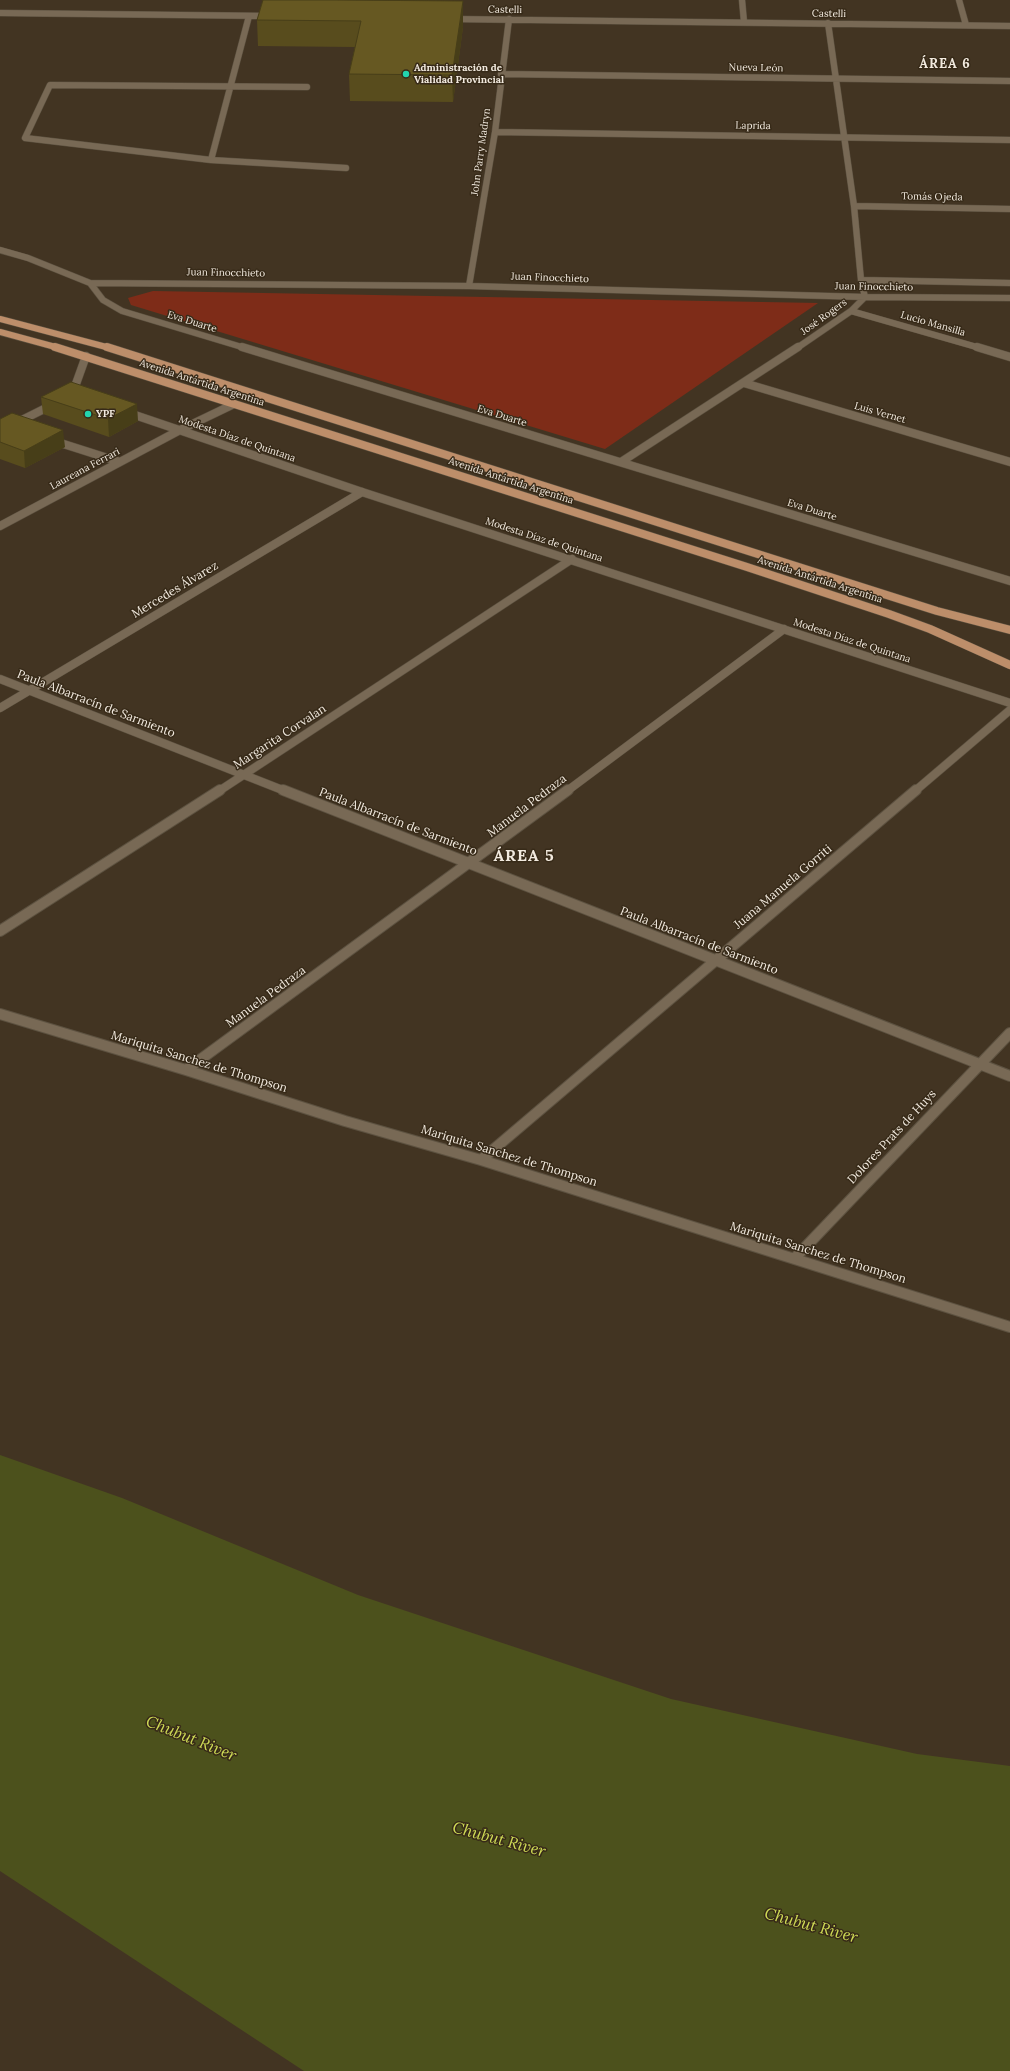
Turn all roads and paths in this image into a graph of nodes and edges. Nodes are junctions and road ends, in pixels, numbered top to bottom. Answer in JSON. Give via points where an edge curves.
{"nodes":[{"id":1,"x":742,"y":0,"type":"edge"},
{"id":2,"x":959,"y":0,"type":"edge"},
{"id":3,"x":0,"y":13,"type":"edge"},
{"id":4,"x":249,"y":16,"type":"junction"},
{"id":5,"x":279,"y":16,"type":"edge"},
{"id":6,"x":445,"y":18,"type":"edge"},
{"id":7,"x":509,"y":19,"type":"junction"},
{"id":8,"x":744,"y":22,"type":"junction"},
{"id":9,"x":828,"y":23,"type":"junction"},
{"id":10,"x":966,"y":25,"type":"junction"},
{"id":11,"x":1010,"y":26,"type":"edge"},
{"id":12,"x":501,"y":74,"type":"junction"},
{"id":13,"x":836,"y":78,"type":"junction"},
{"id":14,"x":1010,"y":81,"type":"edge"},
{"id":15,"x":231,"y":87,"type":"junction"},
{"id":16,"x":307,"y":87,"type":"dead end"},
{"id":17,"x":495,"y":132,"type":"junction"},
{"id":18,"x":844,"y":137,"type":"junction"},
{"id":19,"x":1010,"y":140,"type":"edge"},
{"id":20,"x":211,"y":160,"type":"junction"},
{"id":21,"x":346,"y":168,"type":"dead end"},
{"id":22,"x":854,"y":206,"type":"junction"},
{"id":23,"x":1010,"y":208,"type":"edge"},
{"id":24,"x":0,"y":250,"type":"edge"},
{"id":25,"x":861,"y":280,"type":"junction"},
{"id":26,"x":90,"y":283,"type":"junction"},
{"id":27,"x":1010,"y":283,"type":"edge"},
{"id":28,"x":469,"y":286,"type":"junction"},
{"id":29,"x":865,"y":297,"type":"junction"},
{"id":30,"x":1010,"y":298,"type":"edge"},
{"id":31,"x":851,"y":311,"type":"junction"},
{"id":32,"x":0,"y":319,"type":"edge"},
{"id":33,"x":0,"y":332,"type":"edge"},
{"id":34,"x":86,"y":356,"type":"junction"},
{"id":35,"x":1010,"y":357,"type":"edge"},
{"id":36,"x":744,"y":383,"type":"junction"},
{"id":37,"x":234,"y":404,"type":"junction"},
{"id":38,"x":116,"y":409,"type":"edge"},
{"id":39,"x":180,"y":430,"type":"junction"},
{"id":40,"x":25,"y":431,"type":"edge"},
{"id":41,"x":47,"y":438,"type":"edge"},
{"id":42,"x":120,"y":462,"type":"junction"},
{"id":43,"x":621,"y":462,"type":"junction"},
{"id":44,"x":1010,"y":462,"type":"edge"},
{"id":45,"x":362,"y":492,"type":"junction"},
{"id":46,"x":0,"y":526,"type":"edge"},
{"id":47,"x":572,"y":559,"type":"junction"},
{"id":48,"x":1010,"y":581,"type":"edge"},
{"id":49,"x":784,"y":629,"type":"junction"},
{"id":50,"x":1010,"y":630,"type":"edge"},
{"id":51,"x":1010,"y":665,"type":"edge"},
{"id":52,"x":0,"y":679,"type":"edge"},
{"id":53,"x":29,"y":690,"type":"junction"},
{"id":54,"x":1010,"y":703,"type":"edge"},
{"id":55,"x":0,"y":708,"type":"edge"},
{"id":56,"x":1010,"y":710,"type":"edge"},
{"id":57,"x":244,"y":775,"type":"junction"},
{"id":58,"x":470,"y":863,"type":"junction"},
{"id":59,"x":0,"y":931,"type":"edge"},
{"id":60,"x":717,"y":960,"type":"junction"},
{"id":61,"x":0,"y":1014,"type":"edge"},
{"id":62,"x":1010,"y":1033,"type":"edge"},
{"id":63,"x":980,"y":1064,"type":"junction"},
{"id":64,"x":186,"y":1070,"type":"junction"},
{"id":65,"x":1010,"y":1076,"type":"edge"},
{"id":66,"x":481,"y":1160,"type":"junction"},
{"id":67,"x":794,"y":1259,"type":"junction"},
{"id":68,"x":1010,"y":1327,"type":"edge"}],
"edges":[{"from":1,"to":8,"type":"street"},
{"from":2,"to":10,"type":"street"},
{"from":3,"to":4,"type":"street"},
{"from":4,"to":5,"type":"street"},
{"from":4,"to":15,"type":"street"},
{"from":6,"to":7,"type":"street","name":"Castelli"},
{"from":7,"to":8,"type":"street","name":"Castelli"},
{"from":7,"to":12,"type":"street","name":"John Parry Madryn"},
{"from":8,"to":9,"type":"street","name":"Castelli"},
{"from":9,"to":10,"type":"street","name":"Castelli"},
{"from":9,"to":13,"type":"street","name":"José Rogers"},
{"from":10,"to":11,"type":"street","name":"Castelli"},
{"from":12,"to":13,"type":"street","name":"Nueva León"},
{"from":12,"to":17,"type":"street","name":"John Parry Madryn"},
{"from":13,"to":14,"type":"street","name":"Nueva León"},
{"from":13,"to":18,"type":"street","name":"José Rogers"},
{"from":15,"to":16,"type":"street"},
{"from":15,"to":20,"type":"street"},
{"from":15,"to":20,"type":"street","via":[[50,85],[25,138]]},
{"from":17,"to":18,"type":"street","name":"Laprida"},
{"from":17,"to":28,"type":"street","name":"John Parry Madryn"},
{"from":18,"to":19,"type":"street","name":"Laprida"},
{"from":18,"to":22,"type":"street","name":"José Rogers"},
{"from":20,"to":21,"type":"street"},
{"from":22,"to":23,"type":"street","name":"Tomás Ojeda"},
{"from":22,"to":25,"type":"street","name":"José Rogers"},
{"from":24,"to":26,"type":"street","via":[[28,258]]},
{"from":25,"to":27,"type":"street","name":"Juan Finocchieto"},
{"from":25,"to":29,"type":"street","name":"José Rogers"},
{"from":26,"to":28,"type":"street","name":"Juan Finocchieto"},
{"from":26,"to":43,"type":"street","name":"Eva Duarte","via":[[103,300],[122,311]]},
{"from":28,"to":29,"type":"street","name":"Juan Finocchieto"},
{"from":29,"to":30,"type":"street","name":"Juan Finocchieto"},
{"from":29,"to":31,"type":"street","name":"José Rogers"},
{"from":31,"to":35,"type":"street","name":"Lucio Mansilla"},
{"from":31,"to":36,"type":"street","name":"José Rogers"},
{"from":32,"to":50,"type":"main road","name":"Avenida Antártida Argentina","via":[[106,347],[937,611]]},
{"from":33,"to":34,"type":"main road","name":"Avenida Antártida Argentina"},
{"from":34,"to":37,"type":"main road","name":"Avenida Antártida Argentina"},
{"from":34,"to":40,"type":"street","via":[[69,398],[10,426]]},
{"from":36,"to":43,"type":"street","name":"José Rogers"},
{"from":36,"to":44,"type":"street","name":"Luis Vernet"},
{"from":37,"to":39,"type":"street","name":"Laureana Ferrari"},
{"from":37,"to":51,"type":"main road","name":"Avenida Antártida Argentina","via":[[889,614],[930,629]]},
{"from":38,"to":39,"type":"street","name":"Modesta Díaz de Quintana"},
{"from":39,"to":42,"type":"street","name":"Laureana Ferrari"},
{"from":39,"to":45,"type":"street","name":"Modesta Díaz de Quintana"},
{"from":41,"to":42,"type":"street"},
{"from":42,"to":46,"type":"street","name":"Laureana Ferrari"},
{"from":43,"to":48,"type":"street","name":"Eva Duarte"},
{"from":45,"to":47,"type":"street","name":"Modesta Díaz de Quintana"},
{"from":45,"to":53,"type":"street","name":"Mercedes Álvarez"},
{"from":47,"to":49,"type":"street","name":"Modesta Díaz de Quintana"},
{"from":47,"to":57,"type":"street","name":"Margarita Corvalan"},
{"from":49,"to":54,"type":"street","name":"Modesta Díaz de Quintana"},
{"from":49,"to":58,"type":"street","name":"Manuela Pedraza"},
{"from":52,"to":53,"type":"street","name":"Paula Albarracín de Sarmiento"},
{"from":53,"to":55,"type":"street","name":"Mercedes Álvarez"},
{"from":53,"to":57,"type":"street","name":"Paula Albarracín de Sarmiento"},
{"from":56,"to":60,"type":"street","name":"Juana Manuela Gorriti"},
{"from":57,"to":58,"type":"street","name":"Paula Albarracín de Sarmiento"},
{"from":57,"to":59,"type":"street","name":"Margarita Corvalan"},
{"from":58,"to":60,"type":"street","name":"Paula Albarracín de Sarmiento"},
{"from":58,"to":64,"type":"street","name":"Manuela Pedraza"},
{"from":60,"to":63,"type":"street","name":"Paula Albarracín de Sarmiento"},
{"from":60,"to":66,"type":"street","name":"Juana Manuela Gorriti"},
{"from":61,"to":64,"type":"street","name":"Mariquita Sanchez de Thompson"},
{"from":62,"to":63,"type":"street","name":"Dolores Prats de Huys"},
{"from":63,"to":65,"type":"street","name":"Paula Albarracín de Sarmiento"},
{"from":63,"to":67,"type":"street","name":"Dolores Prats de Huys"},
{"from":64,"to":66,"type":"street","name":"Mariquita Sanchez de Thompson","via":[[345,1121]]},
{"from":66,"to":67,"type":"street","name":"Mariquita Sanchez de Thompson"},
{"from":67,"to":68,"type":"street","name":"Mariquita Sanchez de Thompson"}]}
